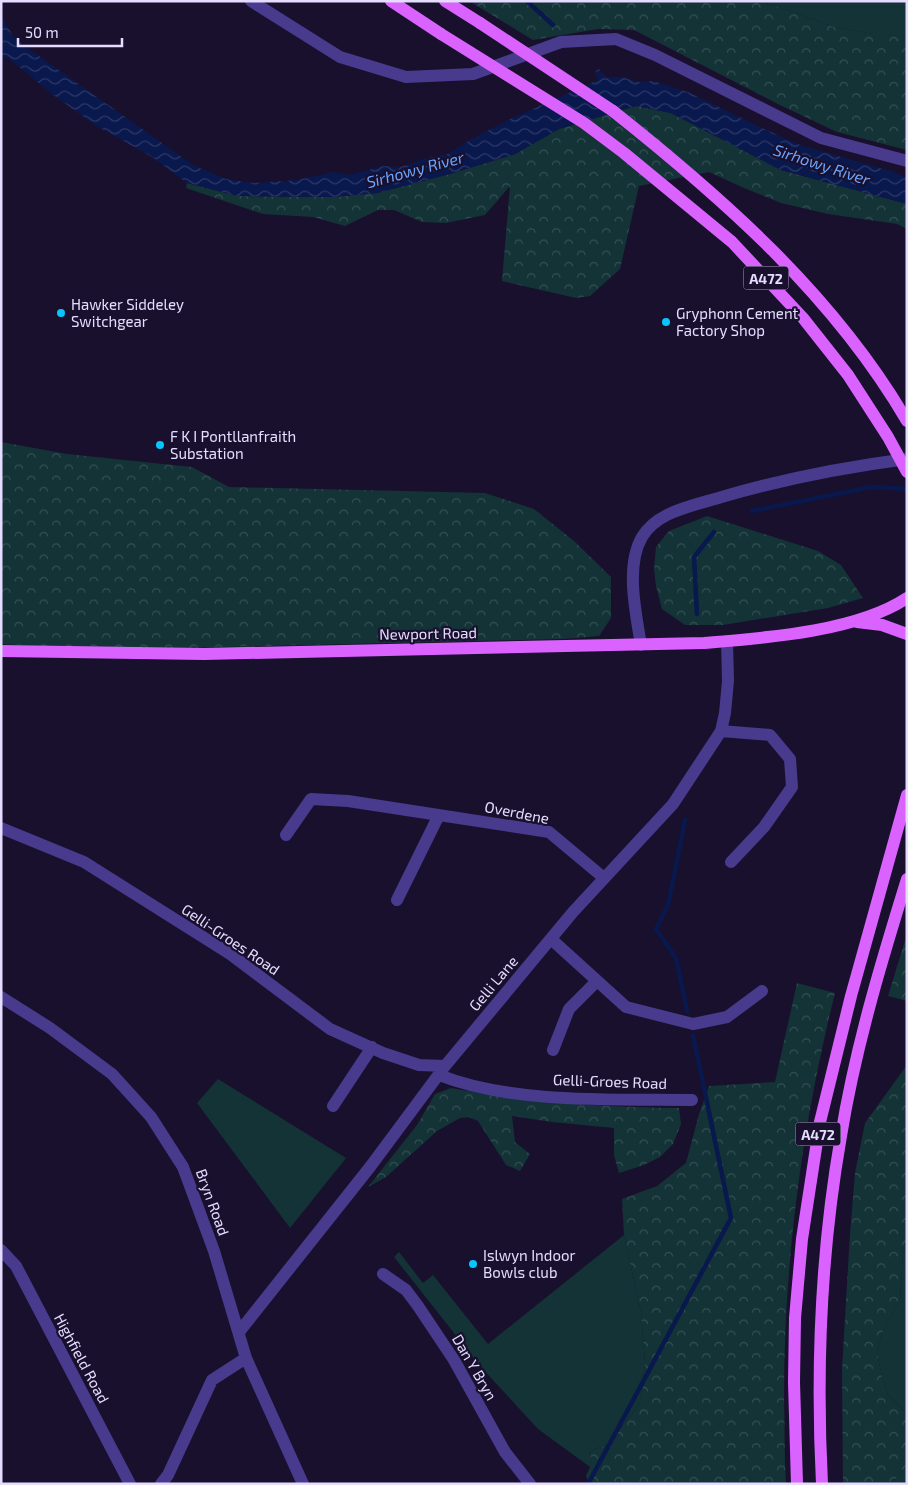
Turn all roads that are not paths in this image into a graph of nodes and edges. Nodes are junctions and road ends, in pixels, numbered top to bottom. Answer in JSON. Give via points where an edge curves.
{"nodes":[{"id":1,"x":251,"y":1,"type":"edge"},
{"id":2,"x":391,"y":1,"type":"edge"},
{"id":3,"x":445,"y":1,"type":"edge"},
{"id":4,"x":907,"y":161,"type":"edge"},
{"id":5,"x":907,"y":421,"type":"edge"},
{"id":6,"x":907,"y":459,"type":"edge"},
{"id":7,"x":907,"y":472,"type":"edge"},
{"id":8,"x":907,"y":598,"type":"edge"},
{"id":9,"x":854,"y":622,"type":"junction"},
{"id":10,"x":907,"y":634,"type":"edge"},
{"id":11,"x":727,"y":641,"type":"junction"},
{"id":12,"x":641,"y":645,"type":"junction"},
{"id":13,"x":1,"y":651,"type":"edge"},
{"id":14,"x":721,"y":731,"type":"junction"},
{"id":15,"x":907,"y":794,"type":"edge"},
{"id":16,"x":439,"y":815,"type":"junction"},
{"id":17,"x":1,"y":828,"type":"edge"},
{"id":18,"x":286,"y":835,"type":"dead end"},
{"id":19,"x":731,"y":862,"type":"dead end"},
{"id":20,"x":604,"y":878,"type":"junction"},
{"id":21,"x":907,"y":879,"type":"edge"},
{"id":22,"x":396,"y":900,"type":"dead end"},
{"id":23,"x":551,"y":939,"type":"junction"},
{"id":24,"x":597,"y":981,"type":"junction"},
{"id":25,"x":762,"y":991,"type":"dead end"},
{"id":26,"x":1,"y":997,"type":"edge"},
{"id":27,"x":372,"y":1047,"type":"junction"},
{"id":28,"x":552,"y":1050,"type":"dead end"},
{"id":29,"x":442,"y":1071,"type":"junction"},
{"id":30,"x":692,"y":1100,"type":"dead end"},
{"id":31,"x":333,"y":1106,"type":"dead end"},
{"id":32,"x":1,"y":1250,"type":"edge"},
{"id":33,"x":383,"y":1274,"type":"dead end"},
{"id":34,"x":239,"y":1332,"type":"junction"},
{"id":35,"x":246,"y":1358,"type":"junction"},
{"id":36,"x":130,"y":1484,"type":"edge"},
{"id":37,"x":161,"y":1484,"type":"edge"},
{"id":38,"x":303,"y":1484,"type":"edge"},
{"id":39,"x":530,"y":1484,"type":"edge"},
{"id":40,"x":797,"y":1484,"type":"edge"},
{"id":41,"x":822,"y":1484,"type":"edge"}],
"edges":[{"from":1,"to":4,"type":"street","via":[[340,57],[406,77],[473,74],[561,42],[616,39],[655,55],[821,138]]},
{"from":2,"to":7,"type":"main road","number":"A472","bridge":true,"via":[[584,123],[732,242],[803,318],[848,375]]},
{"from":3,"to":5,"type":"main road","number":"A472","bridge":true,"via":[[613,111],[722,201],[784,262],[849,334]]},
{"from":6,"to":12,"type":"street","via":[[757,487],[676,511],[656,521],[641,538],[634,564]]},
{"from":8,"to":9,"type":"main road","name":"Newport Road"},
{"from":9,"to":10,"type":"main road","name":"Newport Road","via":[[882,625]]},
{"from":9,"to":11,"type":"main road","name":"Newport Road"},
{"from":11,"to":12,"type":"main road","name":"Newport Road"},
{"from":11,"to":14,"type":"street","name":"Gelli Lane","via":[[728,681]]},
{"from":12,"to":13,"type":"main road","name":"Newport Road","via":[[204,654]]},
{"from":14,"to":19,"type":"street","via":[[770,735],[790,759],[792,787],[764,827]]},
{"from":14,"to":20,"type":"street","name":"Gelli Lane","via":[[673,804]]},
{"from":15,"to":40,"type":"main road","number":"A472","via":[[820,1122],[802,1239],[795,1318]]},
{"from":16,"to":18,"type":"street","name":"Overdene","via":[[348,801],[311,799]]},
{"from":16,"to":20,"type":"street","name":"Overdene","via":[[549,832]]},
{"from":16,"to":22,"type":"street"},
{"from":17,"to":27,"type":"street","name":"Gelli-Groes Road","via":[[84,862],[230,954],[330,1029]]},
{"from":20,"to":23,"type":"street","name":"Gelli Lane"},
{"from":21,"to":41,"type":"main road","number":"A472","via":[[864,1031],[836,1166],[821,1325]]},
{"from":23,"to":24,"type":"street"},
{"from":23,"to":29,"type":"street","name":"Gelli Lane"},
{"from":24,"to":25,"type":"street","via":[[626,1007],[693,1024],[727,1017]]},
{"from":24,"to":28,"type":"street","via":[[569,1009]]},
{"from":26,"to":34,"type":"street","name":"Bryn Road","via":[[112,1074],[151,1117],[183,1167]]},
{"from":27,"to":29,"type":"street","name":"Gelli-Groes Road"},
{"from":27,"to":31,"type":"street"},
{"from":29,"to":30,"type":"street","name":"Gelli-Groes Road","via":[[470,1085],[505,1092]]},
{"from":29,"to":34,"type":"street","name":"Gelli Lane"},
{"from":32,"to":36,"type":"street","name":"Highfield Road","via":[[16,1266]]},
{"from":33,"to":39,"type":"street","name":"Dan Y Bryn","via":[[406,1290],[418,1306],[454,1360],[505,1452]]},
{"from":34,"to":35,"type":"street","name":"Bryn Road"},
{"from":35,"to":37,"type":"street","via":[[212,1380],[168,1476]]},
{"from":35,"to":38,"type":"street","name":"Bryn Road"}]}
